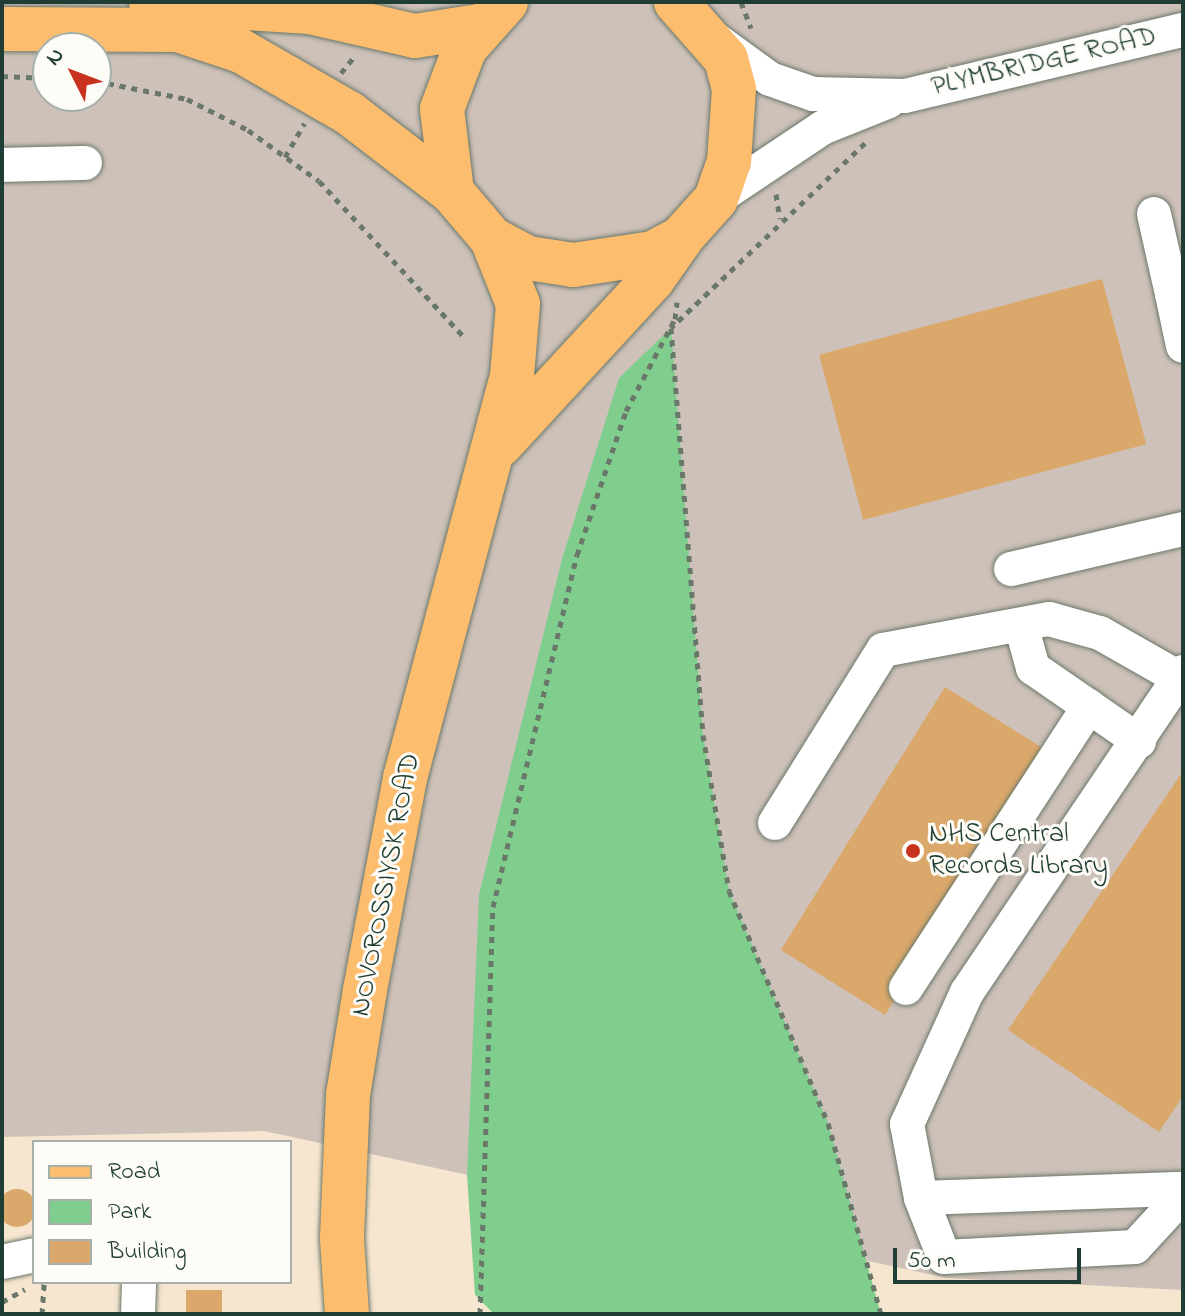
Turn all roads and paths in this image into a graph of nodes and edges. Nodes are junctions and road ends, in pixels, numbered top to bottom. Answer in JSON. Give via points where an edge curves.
{"nodes":[{"id":1,"x":137,"y":2,"type":"edge"},
{"id":2,"x":151,"y":2,"type":"edge"},
{"id":3,"x":492,"y":14,"type":"edge"},
{"id":4,"x":691,"y":14,"type":"edge"},
{"id":5,"x":10,"y":16,"type":"edge"},
{"id":6,"x":1183,"y":30,"type":"edge"},
{"id":7,"x":2,"y":76,"type":"edge"},
{"id":8,"x":32,"y":77,"type":"edge"},
{"id":9,"x":112,"y":84,"type":"edge"},
{"id":10,"x":905,"y":96,"type":"junction"},
{"id":11,"x":880,"y":137,"type":"dead end"},
{"id":12,"x":85,"y":163,"type":"dead end"},
{"id":13,"x":2,"y":165,"type":"edge"},
{"id":14,"x":452,"y":192,"type":"junction"},
{"id":15,"x":716,"y":199,"type":"junction"},
{"id":16,"x":1154,"y":214,"type":"dead end"},
{"id":17,"x":681,"y":238,"type":"junction"},
{"id":18,"x":492,"y":239,"type":"junction"},
{"id":19,"x":677,"y":292,"type":"dead end"},
{"id":20,"x":1178,"y":292,"type":"edge"},
{"id":21,"x":671,"y":328,"type":"junction"},
{"id":22,"x":463,"y":336,"type":"dead end"},
{"id":23,"x":1183,"y":346,"type":"edge"},
{"id":24,"x":487,"y":463,"type":"junction"},
{"id":25,"x":1183,"y":529,"type":"edge"},
{"id":26,"x":1011,"y":569,"type":"dead end"},
{"id":27,"x":1021,"y":625,"type":"junction"},
{"id":28,"x":1181,"y":675,"type":"edge"},
{"id":29,"x":1089,"y":706,"type":"junction"},
{"id":30,"x":1139,"y":741,"type":"junction"},
{"id":31,"x":775,"y":823,"type":"dead end"},
{"id":32,"x":906,"y":988,"type":"dead end"},
{"id":33,"x":1183,"y":1192,"type":"edge"},
{"id":34,"x":921,"y":1198,"type":"junction"},
{"id":35,"x":32,"y":1255,"type":"edge"},
{"id":36,"x":2,"y":1262,"type":"edge"},
{"id":37,"x":38,"y":1284,"type":"edge"},
{"id":38,"x":42,"y":1284,"type":"edge"},
{"id":39,"x":139,"y":1284,"type":"edge"},
{"id":40,"x":2,"y":1302,"type":"edge"},
{"id":41,"x":42,"y":1314,"type":"edge"},
{"id":42,"x":138,"y":1314,"type":"edge"},
{"id":43,"x":347,"y":1314,"type":"edge"},
{"id":44,"x":480,"y":1314,"type":"edge"}],
"edges":[{"from":1,"to":5,"type":"main road"},
{"from":2,"to":3,"type":"main road","via":[[310,12],[415,36]]},
{"from":3,"to":14,"type":"main road","via":[[442,109]]},
{"from":4,"to":10,"type":"street","name":"PLYMBRIDGE ROAD","via":[[770,79],[813,94]]},
{"from":4,"to":15,"type":"main road","via":[[734,89],[729,162]]},
{"from":5,"to":14,"type":"main road","via":[[178,30],[241,51],[349,113]]},
{"from":6,"to":10,"type":"street","name":"PLYMBRIDGE ROAD"},
{"from":7,"to":8,"type":"path"},
{"from":9,"to":22,"type":"path","via":[[187,99],[248,130],[319,181]]},
{"from":10,"to":15,"type":"street","name":"PLYMBRIDGE ROAD","via":[[822,128]]},
{"from":11,"to":21,"type":"path"},
{"from":12,"to":13,"type":"street"},
{"from":14,"to":18,"type":"main road"},
{"from":15,"to":17,"type":"main road","name":"NOVOROSSIYSK ROAD"},
{"from":16,"to":20,"type":"street"},
{"from":17,"to":18,"type":"main road","via":[[653,253],[573,265],[528,258]]},
{"from":17,"to":24,"type":"main road","name":"NOVOROSSIYSK ROAD","via":[[653,279],[522,413]]},
{"from":18,"to":24,"type":"main road","name":"NOVOROSSIYSK ROAD","via":[[518,304],[512,376]]},
{"from":19,"to":21,"type":"path"},
{"from":20,"to":23,"type":"street"},
{"from":21,"to":44,"type":"path","via":[[626,411],[577,555],[493,907]]},
{"from":24,"to":43,"type":"main road","name":"NOVOROSSIYSK ROAD","via":[[405,778],[348,1095],[342,1238]]},
{"from":25,"to":26,"type":"street"},
{"from":27,"to":28,"type":"street","via":[[1049,619],[1100,633]]},
{"from":27,"to":29,"type":"street","via":[[1033,668]]},
{"from":27,"to":31,"type":"street","via":[[883,650]]},
{"from":28,"to":30,"type":"street"},
{"from":29,"to":30,"type":"street"},
{"from":29,"to":32,"type":"street"},
{"from":30,"to":34,"type":"street","via":[[967,992],[907,1124]]},
{"from":33,"to":34,"type":"street"},
{"from":33,"to":34,"type":"street","via":[[1135,1247],[944,1257]]},
{"from":35,"to":36,"type":"street"},
{"from":37,"to":40,"type":"path"},
{"from":38,"to":41,"type":"path"},
{"from":39,"to":42,"type":"street"}]}
